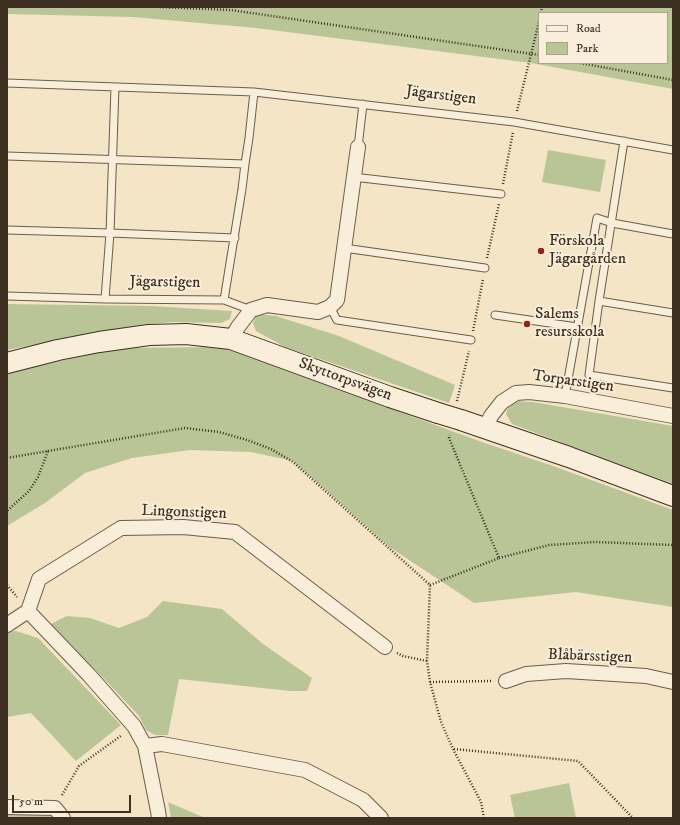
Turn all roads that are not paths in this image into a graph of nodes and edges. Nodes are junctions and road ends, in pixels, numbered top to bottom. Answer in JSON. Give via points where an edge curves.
{"nodes":[{"id":1,"x":7,"y":83,"type":"edge"},
{"id":2,"x":115,"y":87,"type":"junction"},
{"id":3,"x":254,"y":92,"type":"junction"},
{"id":4,"x":363,"y":104,"type":"junction"},
{"id":5,"x":624,"y":141,"type":"junction"},
{"id":6,"x":358,"y":147,"type":"joint"},
{"id":7,"x":673,"y":150,"type":"edge"},
{"id":8,"x":7,"y":156,"type":"edge"},
{"id":9,"x":113,"y":160,"type":"junction"},
{"id":10,"x":245,"y":164,"type":"junction"},
{"id":11,"x":353,"y":177,"type":"junction"},
{"id":12,"x":501,"y":194,"type":"road end"},
{"id":13,"x":612,"y":223,"type":"junction"},
{"id":14,"x":7,"y":230,"type":"edge"},
{"id":15,"x":110,"y":233,"type":"junction"},
{"id":16,"x":673,"y":234,"type":"edge"},
{"id":17,"x":235,"y":238,"type":"junction"},
{"id":18,"x":344,"y":248,"type":"junction"},
{"id":19,"x":485,"y":268,"type":"road end"},
{"id":20,"x":7,"y":296,"type":"edge"},
{"id":21,"x":105,"y":299,"type":"junction"},
{"id":22,"x":224,"y":300,"type":"junction"},
{"id":23,"x":599,"y":301,"type":"junction"},
{"id":24,"x":330,"y":307,"type":"junction"},
{"id":25,"x":251,"y":310,"type":"junction"},
{"id":26,"x":673,"y":313,"type":"edge"},
{"id":27,"x":495,"y":315,"type":"dead end"},
{"id":28,"x":577,"y":327,"type":"junction"},
{"id":29,"x":231,"y":339,"type":"junction"},
{"id":30,"x":471,"y":340,"type":"road end"},
{"id":31,"x":7,"y":363,"type":"edge"},
{"id":32,"x":673,"y":388,"type":"edge"},
{"id":33,"x":565,"y":396,"type":"junction"},
{"id":34,"x":673,"y":416,"type":"edge"},
{"id":35,"x":485,"y":428,"type":"junction"},
{"id":36,"x":673,"y":496,"type":"edge"},
{"id":37,"x":28,"y":611,"type":"junction"},
{"id":38,"x":7,"y":625,"type":"edge"},
{"id":39,"x":385,"y":647,"type":"road end"},
{"id":40,"x":506,"y":681,"type":"road end"},
{"id":41,"x":673,"y":682,"type":"edge"},
{"id":42,"x":145,"y":746,"type":"junction"},
{"id":43,"x":7,"y":807,"type":"edge"},
{"id":44,"x":59,"y":813,"type":"edge"},
{"id":45,"x":159,"y":818,"type":"edge"},
{"id":46,"x":381,"y":818,"type":"edge"}],
"edges":[{"from":1,"to":2,"type":"lane","name":"Jägarstigen"},
{"from":2,"to":3,"type":"lane","name":"Jägarstigen"},
{"from":2,"to":9,"type":"lane","name":"Jägarstigen"},
{"from":3,"to":4,"type":"lane","name":"Jägarstigen"},
{"from":3,"to":10,"type":"lane"},
{"from":4,"to":5,"type":"lane","name":"Jägarstigen","via":[[514,122]]},
{"from":4,"to":6,"type":"lane"},
{"from":5,"to":7,"type":"lane"},
{"from":5,"to":13,"type":"lane","name":"Torparstigen"},
{"from":6,"to":11,"type":"street"},
{"from":8,"to":9,"type":"lane"},
{"from":9,"to":10,"type":"lane"},
{"from":9,"to":15,"type":"lane","name":"Jägarstigen"},
{"from":10,"to":17,"type":"lane"},
{"from":11,"to":12,"type":"lane"},
{"from":11,"to":18,"type":"street"},
{"from":13,"to":16,"type":"lane"},
{"from":13,"to":23,"type":"lane","name":"Torparstigen"},
{"from":13,"to":28,"type":"lane","via":[[597,218]]},
{"from":14,"to":15,"type":"lane"},
{"from":15,"to":17,"type":"lane"},
{"from":15,"to":21,"type":"lane","name":"Jägarstigen"},
{"from":17,"to":22,"type":"lane"},
{"from":18,"to":19,"type":"lane"},
{"from":18,"to":24,"type":"street","via":[[337,300]]},
{"from":20,"to":21,"type":"lane","name":"Jägarstigen"},
{"from":21,"to":22,"type":"lane","name":"Jägarstigen"},
{"from":22,"to":25,"type":"lane","name":"Jägarstigen"},
{"from":23,"to":26,"type":"lane"},
{"from":23,"to":32,"type":"lane","name":"Torparstigen","via":[[590,375]]},
{"from":24,"to":25,"type":"street","via":[[318,312],[267,305]]},
{"from":24,"to":30,"type":"lane","via":[[336,320]]},
{"from":25,"to":29,"type":"street"},
{"from":27,"to":28,"type":"lane"},
{"from":28,"to":33,"type":"lane"},
{"from":29,"to":31,"type":"street","name":"Skyttorpsvägen","via":[[186,334],[149,335],[58,350]]},
{"from":29,"to":35,"type":"street","name":"Skyttorpsvägen","via":[[390,397]]},
{"from":33,"to":34,"type":"street","name":"Torparstigen"},
{"from":33,"to":35,"type":"street","name":"Torparstigen","via":[[516,393],[502,402]]},
{"from":35,"to":36,"type":"street","name":"Skyttorpsvägen"},
{"from":37,"to":38,"type":"street"},
{"from":37,"to":39,"type":"street","name":"Lingonstigen","via":[[39,579],[121,528],[198,528],[235,532]]},
{"from":37,"to":42,"type":"street","via":[[134,726]]},
{"from":40,"to":41,"type":"street","name":"Blåbärsstigen","via":[[526,674],[566,671],[646,676]]},
{"from":42,"to":45,"type":"street"},
{"from":42,"to":46,"type":"street","via":[[162,744],[305,770],[363,800]]},
{"from":43,"to":44,"type":"street"}]}
